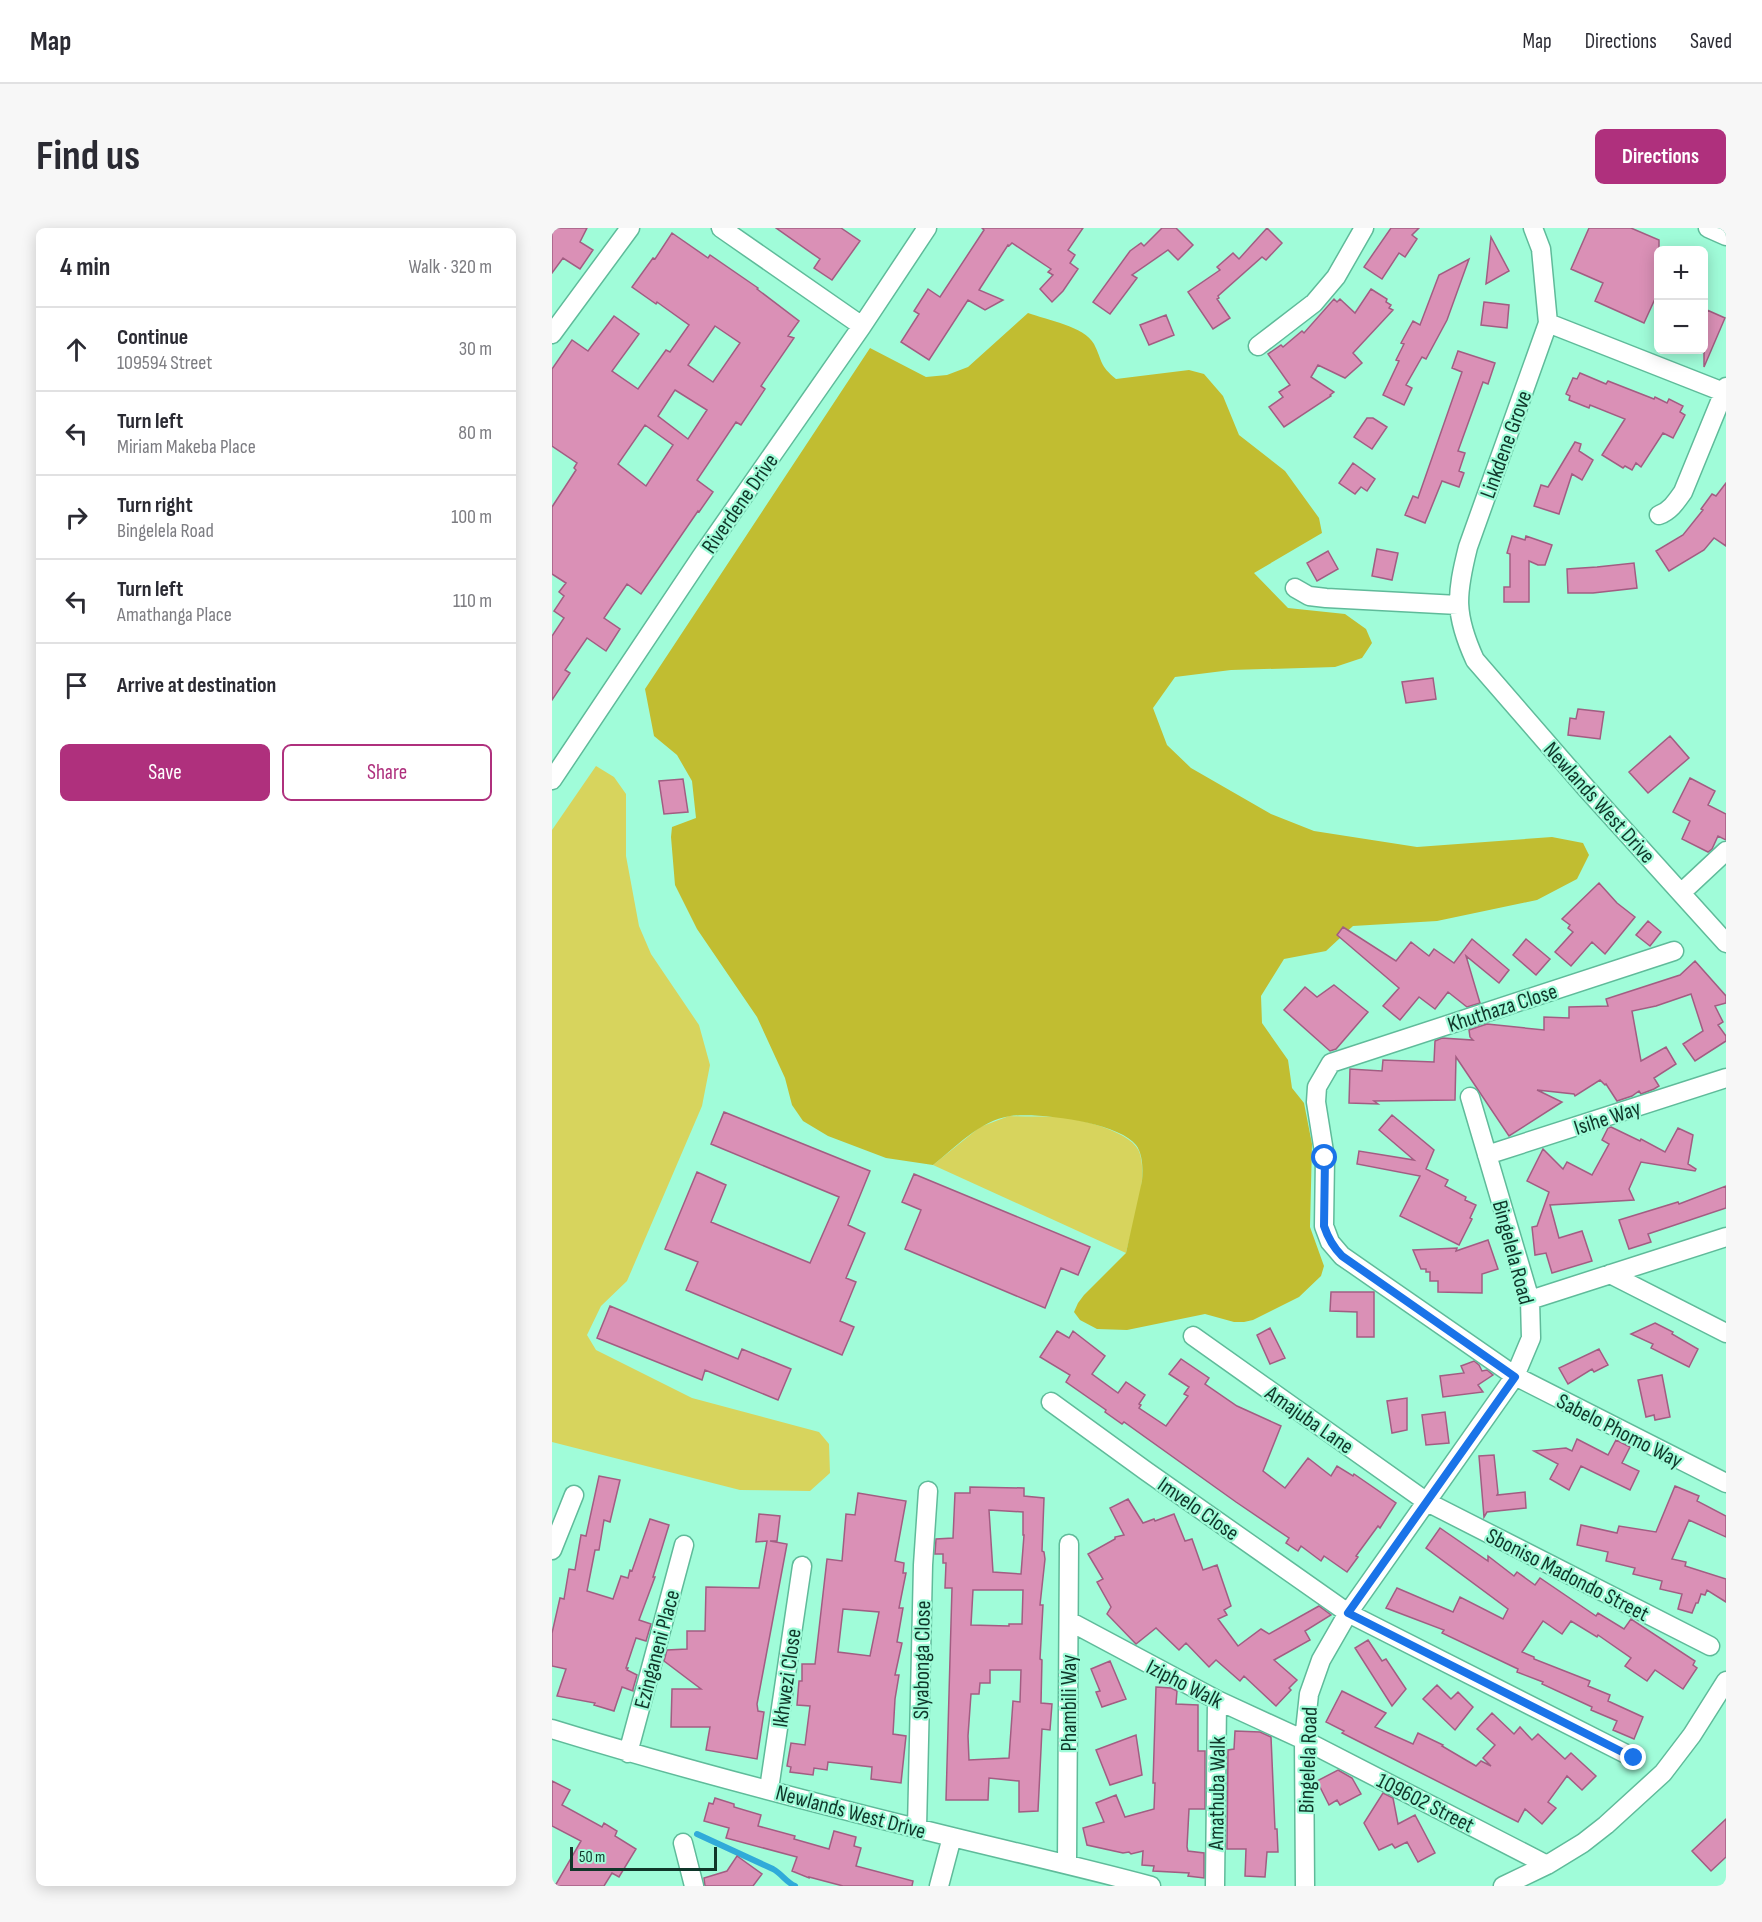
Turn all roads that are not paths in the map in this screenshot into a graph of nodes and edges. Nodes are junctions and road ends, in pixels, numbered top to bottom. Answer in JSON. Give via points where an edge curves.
{"nodes":[{"id":1,"x":630,"y":228,"type":"edge"},
{"id":2,"x":721,"y":228,"type":"edge"},
{"id":3,"x":927,"y":228,"type":"edge"},
{"id":4,"x":1364,"y":228,"type":"edge"},
{"id":5,"x":1533,"y":228,"type":"edge"},
{"id":6,"x":1708,"y":228,"type":"edge"},
{"id":7,"x":1726,"y":236,"type":"edge"},
{"id":8,"x":1548,"y":323,"type":"junction"},
{"id":9,"x":862,"y":326,"type":"junction"},
{"id":10,"x":552,"y":334,"type":"edge"},
{"id":11,"x":1258,"y":346,"type":"dead end"},
{"id":12,"x":1725,"y":391,"type":"edge"},
{"id":13,"x":1659,"y":515,"type":"dead end"},
{"id":14,"x":1295,"y":588,"type":"dead end"},
{"id":15,"x":1458,"y":605,"type":"junction"},
{"id":16,"x":1475,"y":660,"type":"joint"},
{"id":17,"x":552,"y":780,"type":"edge"},
{"id":18,"x":1726,"y":851,"type":"edge"},
{"id":19,"x":1681,"y":893,"type":"junction"},
{"id":20,"x":1726,"y":943,"type":"edge"},
{"id":21,"x":1674,"y":951,"type":"dead end"},
{"id":22,"x":1726,"y":1078,"type":"edge"},
{"id":23,"x":1470,"y":1097,"type":"dead end"},
{"id":24,"x":1487,"y":1155,"type":"junction"},
{"id":25,"x":1726,"y":1237,"type":"edge"},
{"id":26,"x":1335,"y":1249,"type":"joint"},
{"id":27,"x":1610,"y":1274,"type":"junction"},
{"id":28,"x":1530,"y":1300,"type":"junction"},
{"id":29,"x":1726,"y":1333,"type":"edge"},
{"id":30,"x":1193,"y":1336,"type":"dead end"},
{"id":31,"x":1515,"y":1377,"type":"junction"},
{"id":32,"x":1051,"y":1402,"type":"dead end"},
{"id":33,"x":1726,"y":1483,"type":"edge"},
{"id":34,"x":928,"y":1491,"type":"dead end"},
{"id":35,"x":574,"y":1495,"type":"dead end"},
{"id":36,"x":1427,"y":1502,"type":"junction"},
{"id":37,"x":1069,"y":1544,"type":"dead end"},
{"id":38,"x":684,"y":1545,"type":"dead end"},
{"id":39,"x":552,"y":1550,"type":"edge"},
{"id":40,"x":802,"y":1566,"type":"dead end"},
{"id":41,"x":1348,"y":1613,"type":"junction"},
{"id":42,"x":1069,"y":1621,"type":"junction"},
{"id":43,"x":1710,"y":1646,"type":"dead end"},
{"id":44,"x":1726,"y":1681,"type":"edge"},
{"id":45,"x":1217,"y":1700,"type":"junction"},
{"id":46,"x":552,"y":1729,"type":"edge"},
{"id":47,"x":1304,"y":1740,"type":"junction"},
{"id":48,"x":628,"y":1752,"type":"junction"},
{"id":49,"x":1634,"y":1758,"type":"dead end"},
{"id":50,"x":769,"y":1789,"type":"junction"},
{"id":51,"x":916,"y":1828,"type":"junction"},
{"id":52,"x":952,"y":1837,"type":"junction"},
{"id":53,"x":683,"y":1843,"type":"dead end"},
{"id":54,"x":1067,"y":1863,"type":"junction"},
{"id":55,"x":1547,"y":1865,"type":"junction"},
{"id":56,"x":694,"y":1886,"type":"edge"},
{"id":57,"x":939,"y":1886,"type":"edge"},
{"id":58,"x":1151,"y":1886,"type":"edge"},
{"id":59,"x":1215,"y":1886,"type":"edge"},
{"id":60,"x":1305,"y":1886,"type":"edge"},
{"id":61,"x":1503,"y":1886,"type":"edge"}],
"edges":[{"from":1,"to":10,"type":"street"},
{"from":2,"to":9,"type":"street"},
{"from":3,"to":9,"type":"street","name":"Riverdene Drive"},
{"from":4,"to":11,"type":"street","via":[[1336,277],[1314,303]]},
{"from":5,"to":8,"type":"street","name":"Linkdene Grove","via":[[1541,249]]},
{"from":6,"to":7,"type":"street"},
{"from":8,"to":12,"type":"street"},
{"from":8,"to":15,"type":"street","name":"Linkdene Grove","via":[[1468,547]]},
{"from":9,"to":17,"type":"street","name":"Riverdene Drive"},
{"from":12,"to":13,"type":"street","via":[[1683,492],[1673,506]]},
{"from":14,"to":15,"type":"street","via":[[1309,596],[1326,598]]},
{"from":15,"to":16,"type":"street","name":"Linkdene Grove"},
{"from":16,"to":19,"type":"street","name":"Newlands West Drive"},
{"from":18,"to":19,"type":"street"},
{"from":19,"to":20,"type":"street","name":"Newlands West Drive"},
{"from":21,"to":26,"type":"street","name":"Khuthaza Close","via":[[1331,1064],[1317,1087],[1316,1102],[1325,1158],[1324,1226]]},
{"from":22,"to":24,"type":"street","name":"Isihe Way"},
{"from":23,"to":24,"type":"street","name":"Bingelela Road"},
{"from":24,"to":28,"type":"street","name":"Bingelela Road"},
{"from":25,"to":27,"type":"street"},
{"from":26,"to":31,"type":"street","name":"Sabelo Phomo Way"},
{"from":27,"to":28,"type":"street"},
{"from":27,"to":29,"type":"street"},
{"from":28,"to":31,"type":"street","name":"Bingelela Road","via":[[1531,1338]]},
{"from":30,"to":36,"type":"street","name":"Amajuba Lane"},
{"from":31,"to":33,"type":"street","name":"Sabelo Phomo Way"},
{"from":31,"to":36,"type":"street","name":"Bingelela Road"},
{"from":32,"to":41,"type":"street","name":"Imvelo Close"},
{"from":34,"to":51,"type":"street","name":"Slyabonga Close"},
{"from":35,"to":39,"type":"street"},
{"from":36,"to":41,"type":"street","name":"Bingelela Road"},
{"from":36,"to":43,"type":"street","name":"Sboniso Madondo Street"},
{"from":37,"to":42,"type":"street","name":"Phambili Way"},
{"from":38,"to":48,"type":"street","name":"Ezinganeni Place"},
{"from":40,"to":50,"type":"street","name":"Ikhwezi Close"},
{"from":41,"to":47,"type":"street","name":"Bingelela Road","via":[[1314,1678]]},
{"from":41,"to":49,"type":"street","name":"Imvelo Close"},
{"from":42,"to":45,"type":"street","name":"Izipho Walk"},
{"from":42,"to":54,"type":"street","name":"Phambili Way"},
{"from":44,"to":55,"type":"street","via":[[1663,1773],[1606,1825]]},
{"from":45,"to":47,"type":"street","name":"Izipho Walk"},
{"from":45,"to":59,"type":"street","name":"Amathuba Walk"},
{"from":46,"to":48,"type":"street","name":"Newlands West Drive"},
{"from":47,"to":55,"type":"street","name":"109602 Street"},
{"from":47,"to":60,"type":"street","name":"Bingelela Road"},
{"from":48,"to":50,"type":"street","name":"Newlands West Drive"},
{"from":50,"to":51,"type":"street","name":"Newlands West Drive"},
{"from":51,"to":52,"type":"street","name":"Newlands West Drive"},
{"from":52,"to":54,"type":"street","name":"Newlands West Drive"},
{"from":52,"to":57,"type":"street"},
{"from":53,"to":56,"type":"street"},
{"from":54,"to":58,"type":"street","name":"Newlands West Drive"},
{"from":55,"to":61,"type":"street"}]}
